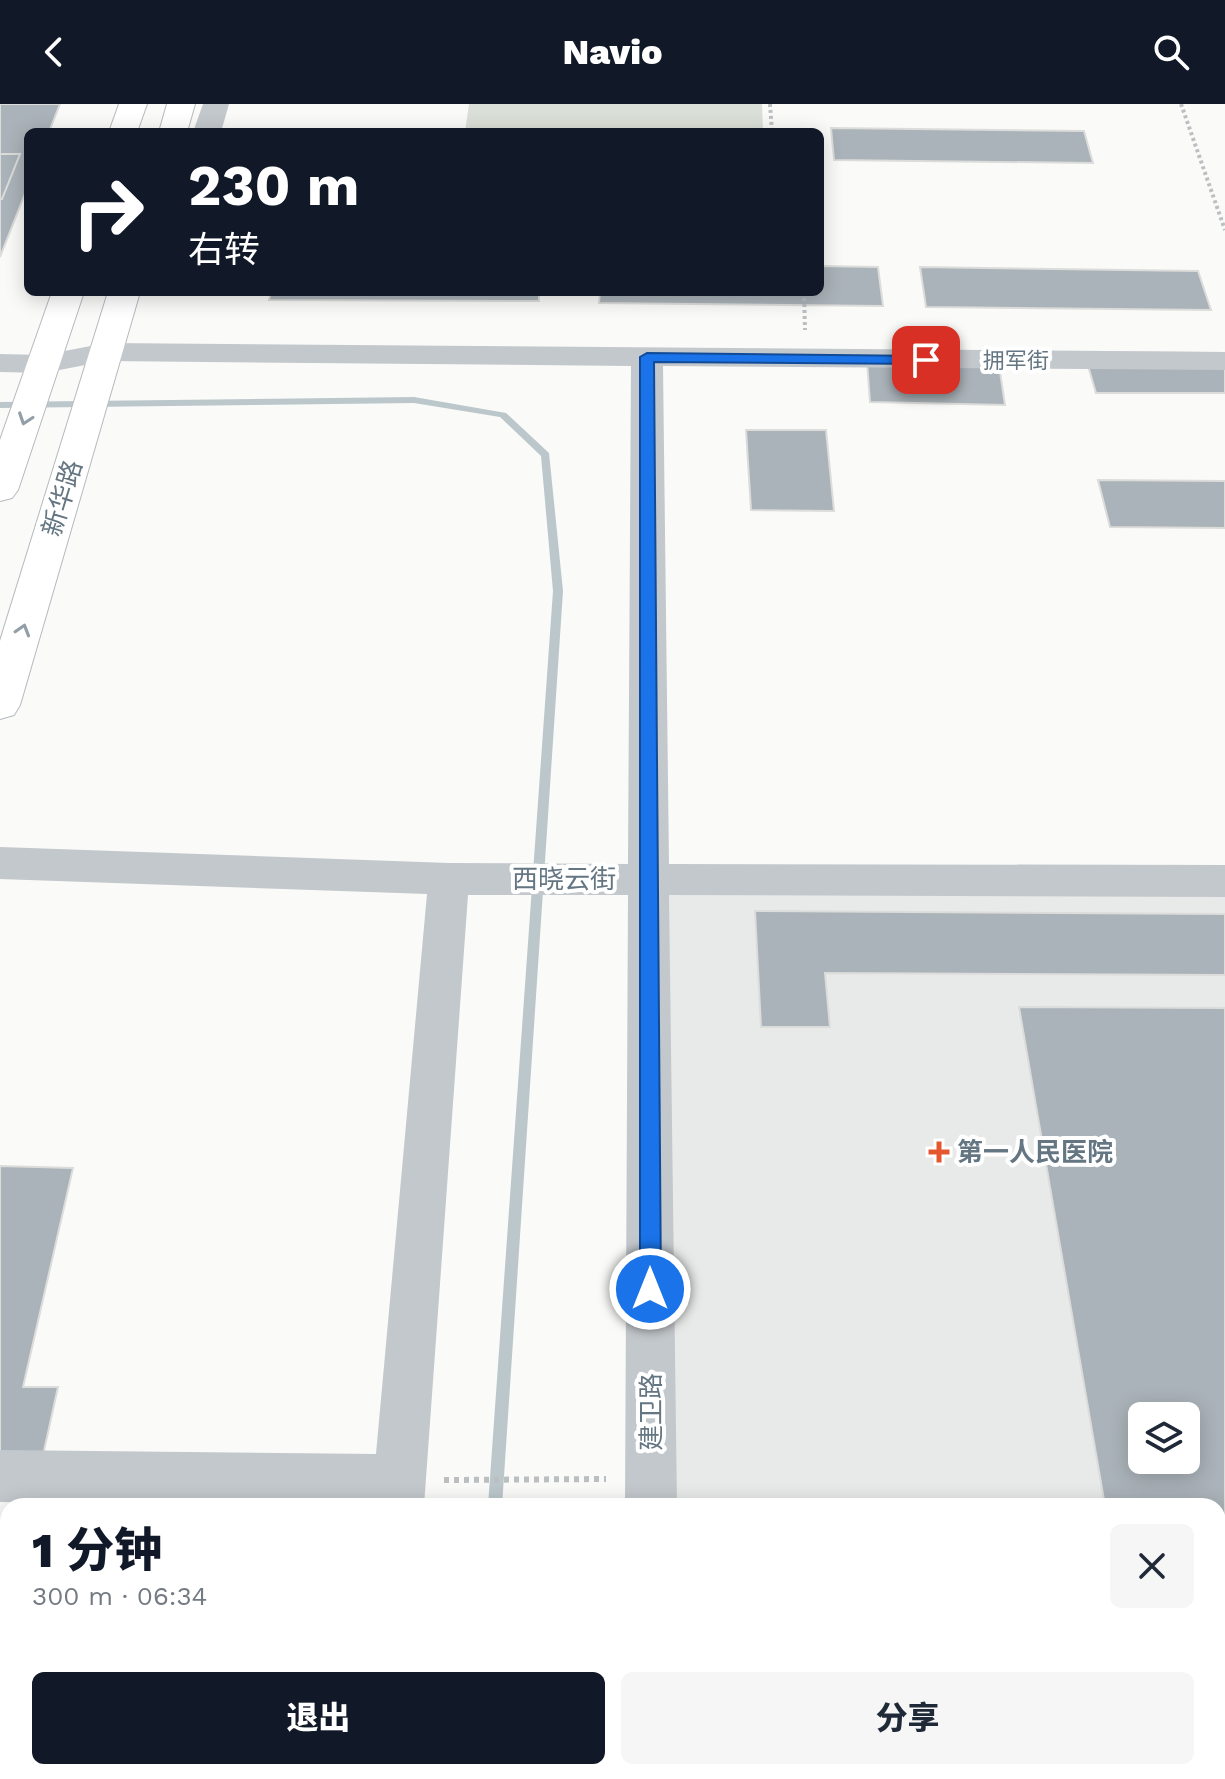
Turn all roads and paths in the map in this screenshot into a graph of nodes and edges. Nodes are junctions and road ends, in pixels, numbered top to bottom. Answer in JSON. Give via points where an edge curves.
{"nodes":[{"id":1,"x":133,"y":104,"type":"edge"},
{"id":2,"x":181,"y":104,"type":"edge"},
{"id":3,"x":216,"y":104,"type":"edge"},
{"id":4,"x":770,"y":104,"type":"edge"},
{"id":5,"x":1181,"y":104,"type":"edge"},
{"id":6,"x":124,"y":128,"type":"edge"},
{"id":7,"x":174,"y":128,"type":"edge"},
{"id":8,"x":208,"y":128,"type":"edge"},
{"id":9,"x":772,"y":128,"type":"edge"},
{"id":10,"x":1225,"y":230,"type":"edge"},
{"id":11,"x":67,"y":296,"type":"edge"},
{"id":12,"x":123,"y":296,"type":"edge"},
{"id":13,"x":106,"y":352,"type":"junction"},
{"id":14,"x":647,"y":357,"type":"junction"},
{"id":15,"x":1225,"y":361,"type":"edge"},
{"id":16,"x":0,"y":363,"type":"edge"},
{"id":17,"x":44,"y":364,"type":"junction"},
{"id":18,"x":0,"y":490,"type":"edge"},
{"id":19,"x":0,"y":705,"type":"edge"},
{"id":20,"x":0,"y":863,"type":"edge"},
{"id":21,"x":449,"y":879,"type":"junction"},
{"id":22,"x":648,"y":879,"type":"junction"},
{"id":23,"x":1225,"y":881,"type":"edge"},
{"id":24,"x":0,"y":1476,"type":"edge"},
{"id":25,"x":651,"y":1492,"type":"edge"},
{"id":26,"x":399,"y":1493,"type":"edge"}],
"edges":[{"from":1,"to":6,"type":"main road"},
{"from":2,"to":7,"type":"main road"},
{"from":3,"to":8,"type":"street"},
{"from":4,"to":9,"type":"path"},
{"from":5,"to":10,"type":"path"},
{"from":11,"to":17,"type":"main road"},
{"from":12,"to":13,"type":"main road","name":"新华路"},
{"from":13,"to":14,"type":"street","name":"拥军街"},
{"from":13,"to":17,"type":"street","name":"拥军街"},
{"from":19,"to":13,"type":"main road","name":"新华路","one_way":true},
{"from":14,"to":15,"type":"street","name":"拥军街"},
{"from":14,"to":22,"type":"street","name":"建卫路"},
{"from":16,"to":17,"type":"street","name":"拥军街"},
{"from":17,"to":18,"type":"main road","one_way":true},
{"from":20,"to":21,"type":"street","name":"西晓云街"},
{"from":21,"to":22,"type":"street","name":"西晓云街"},
{"from":21,"to":26,"type":"street"},
{"from":22,"to":23,"type":"street","name":"西晓云街"},
{"from":22,"to":25,"type":"street","name":"建卫路"},
{"from":24,"to":26,"type":"street"},
{"from":25,"to":26,"type":"path"}]}
